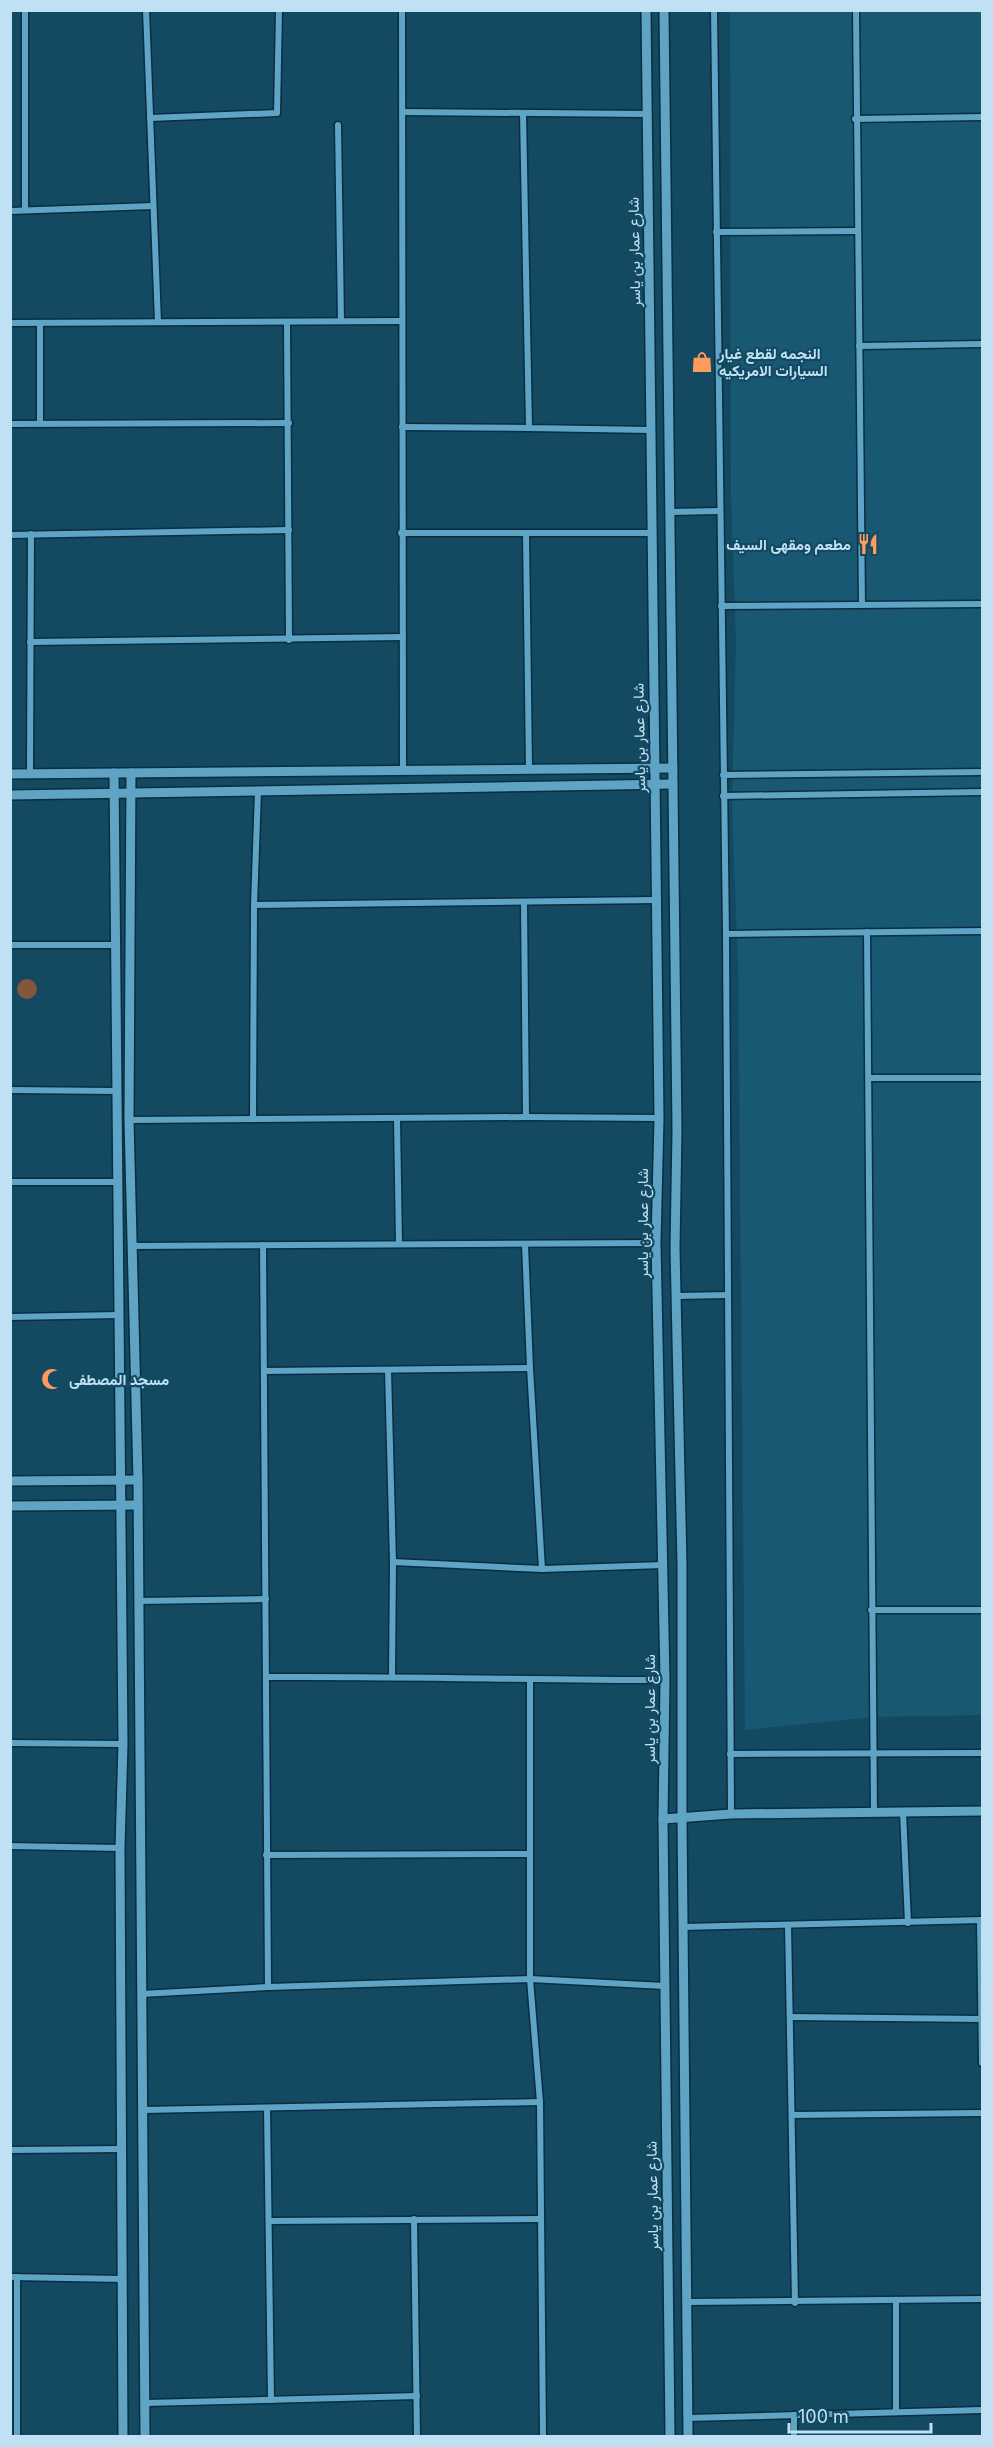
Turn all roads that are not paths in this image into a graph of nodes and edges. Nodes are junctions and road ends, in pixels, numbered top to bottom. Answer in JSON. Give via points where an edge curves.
{"nodes":[{"id":1,"x":25,"y":10,"type":"edge"},
{"id":2,"x":146,"y":10,"type":"edge"},
{"id":3,"x":279,"y":10,"type":"edge"},
{"id":4,"x":402,"y":10,"type":"edge"},
{"id":5,"x":646,"y":10,"type":"edge"},
{"id":6,"x":664,"y":10,"type":"edge"},
{"id":7,"x":714,"y":10,"type":"edge"},
{"id":8,"x":856,"y":10,"type":"edge"},
{"id":9,"x":402,"y":112,"type":"junction"},
{"id":10,"x":524,"y":113,"type":"junction"},
{"id":11,"x":647,"y":114,"type":"junction"},
{"id":12,"x":982,"y":117,"type":"edge"},
{"id":13,"x":150,"y":118,"type":"junction"},
{"id":14,"x":855,"y":119,"type":"junction"},
{"id":15,"x":338,"y":125,"type":"dead end"},
{"id":16,"x":153,"y":207,"type":"junction"},
{"id":17,"x":25,"y":210,"type":"junction"},
{"id":18,"x":10,"y":211,"type":"edge"},
{"id":19,"x":857,"y":231,"type":"junction"},
{"id":20,"x":716,"y":232,"type":"junction"},
{"id":21,"x":341,"y":321,"type":"junction"},
{"id":22,"x":401,"y":321,"type":"junction"},
{"id":23,"x":158,"y":322,"type":"junction"},
{"id":24,"x":287,"y":322,"type":"junction"},
{"id":25,"x":10,"y":323,"type":"edge"},
{"id":26,"x":40,"y":323,"type":"junction"},
{"id":27,"x":982,"y":344,"type":"edge"},
{"id":28,"x":858,"y":346,"type":"junction"},
{"id":29,"x":10,"y":423,"type":"edge"},
{"id":30,"x":40,"y":423,"type":"junction"},
{"id":31,"x":289,"y":423,"type":"junction"},
{"id":32,"x":402,"y":428,"type":"junction"},
{"id":33,"x":528,"y":428,"type":"junction"},
{"id":34,"x":651,"y":430,"type":"junction"},
{"id":35,"x":719,"y":511,"type":"junction"},
{"id":36,"x":670,"y":512,"type":"junction"},
{"id":37,"x":289,"y":530,"type":"junction"},
{"id":38,"x":402,"y":532,"type":"junction"},
{"id":39,"x":526,"y":533,"type":"junction"},
{"id":40,"x":652,"y":533,"type":"junction"},
{"id":41,"x":31,"y":534,"type":"junction"},
{"id":42,"x":10,"y":535,"type":"edge"},
{"id":43,"x":982,"y":604,"type":"edge"},
{"id":44,"x":862,"y":605,"type":"junction"},
{"id":45,"x":721,"y":606,"type":"junction"},
{"id":46,"x":403,"y":637,"type":"junction"},
{"id":47,"x":289,"y":640,"type":"junction"},
{"id":48,"x":30,"y":642,"type":"junction"},
{"id":49,"x":655,"y":768,"type":"junction"},
{"id":50,"x":673,"y":768,"type":"junction"},
{"id":51,"x":529,"y":769,"type":"junction"},
{"id":52,"x":403,"y":770,"type":"junction"},
{"id":53,"x":982,"y":772,"type":"edge"},
{"id":54,"x":30,"y":773,"type":"junction"},
{"id":55,"x":114,"y":773,"type":"junction"},
{"id":56,"x":131,"y":773,"type":"junction"},
{"id":57,"x":10,"y":774,"type":"edge"},
{"id":58,"x":723,"y":775,"type":"junction"},
{"id":59,"x":655,"y":784,"type":"junction"},
{"id":60,"x":673,"y":784,"type":"junction"},
{"id":61,"x":258,"y":791,"type":"junction"},
{"id":62,"x":982,"y":792,"type":"edge"},
{"id":63,"x":115,"y":793,"type":"junction"},
{"id":64,"x":131,"y":793,"type":"junction"},
{"id":65,"x":10,"y":795,"type":"edge"},
{"id":66,"x":723,"y":796,"type":"junction"},
{"id":67,"x":656,"y":900,"type":"junction"},
{"id":68,"x":524,"y":902,"type":"junction"},
{"id":69,"x":254,"y":905,"type":"junction"},
{"id":70,"x":982,"y":931,"type":"edge"},
{"id":71,"x":867,"y":932,"type":"junction"},
{"id":72,"x":726,"y":934,"type":"junction"},
{"id":73,"x":10,"y":945,"type":"edge"},
{"id":74,"x":116,"y":945,"type":"junction"},
{"id":75,"x":869,"y":1078,"type":"junction"},
{"id":76,"x":982,"y":1078,"type":"edge"},
{"id":77,"x":10,"y":1090,"type":"edge"},
{"id":78,"x":116,"y":1091,"type":"junction"},
{"id":79,"x":526,"y":1117,"type":"junction"},
{"id":80,"x":397,"y":1118,"type":"junction"},
{"id":81,"x":658,"y":1118,"type":"junction"},
{"id":82,"x":253,"y":1119,"type":"junction"},
{"id":83,"x":129,"y":1120,"type":"junction"},
{"id":84,"x":10,"y":1182,"type":"edge"},
{"id":85,"x":117,"y":1182,"type":"junction"},
{"id":86,"x":656,"y":1243,"type":"junction"},
{"id":87,"x":399,"y":1244,"type":"junction"},
{"id":88,"x":525,"y":1244,"type":"junction"},
{"id":89,"x":262,"y":1245,"type":"junction"},
{"id":90,"x":131,"y":1246,"type":"junction"},
{"id":91,"x":728,"y":1295,"type":"junction"},
{"id":92,"x":676,"y":1296,"type":"junction"},
{"id":93,"x":118,"y":1315,"type":"junction"},
{"id":94,"x":10,"y":1317,"type":"edge"},
{"id":95,"x":530,"y":1368,"type":"junction"},
{"id":96,"x":388,"y":1370,"type":"junction"},
{"id":97,"x":264,"y":1371,"type":"junction"},
{"id":98,"x":119,"y":1480,"type":"junction"},
{"id":99,"x":138,"y":1480,"type":"junction"},
{"id":100,"x":10,"y":1481,"type":"edge"},
{"id":101,"x":138,"y":1505,"type":"junction"},
{"id":102,"x":10,"y":1506,"type":"edge"},
{"id":103,"x":120,"y":1506,"type":"junction"},
{"id":104,"x":393,"y":1562,"type":"junction"},
{"id":105,"x":663,"y":1566,"type":"junction"},
{"id":106,"x":542,"y":1569,"type":"junction"},
{"id":107,"x":266,"y":1599,"type":"junction"},
{"id":108,"x":138,"y":1602,"type":"junction"},
{"id":109,"x":871,"y":1610,"type":"junction"},
{"id":110,"x":982,"y":1610,"type":"edge"},
{"id":111,"x":392,"y":1676,"type":"junction"},
{"id":112,"x":267,"y":1677,"type":"junction"},
{"id":113,"x":530,"y":1680,"type":"junction"},
{"id":114,"x":665,"y":1680,"type":"junction"},
{"id":115,"x":10,"y":1743,"type":"edge"},
{"id":116,"x":123,"y":1744,"type":"junction"},
{"id":117,"x":982,"y":1753,"type":"edge"},
{"id":118,"x":730,"y":1754,"type":"junction"},
{"id":119,"x":873,"y":1755,"type":"junction"},
{"id":120,"x":982,"y":1811,"type":"edge"},
{"id":121,"x":903,"y":1812,"type":"junction"},
{"id":122,"x":874,"y":1813,"type":"junction"},
{"id":123,"x":731,"y":1814,"type":"junction"},
{"id":124,"x":663,"y":1819,"type":"junction"},
{"id":125,"x":682,"y":1819,"type":"junction"},
{"id":126,"x":10,"y":1846,"type":"edge"},
{"id":127,"x":120,"y":1848,"type":"junction"},
{"id":128,"x":530,"y":1854,"type":"junction"},
{"id":129,"x":266,"y":1855,"type":"junction"},
{"id":130,"x":981,"y":1920,"type":"edge"},
{"id":131,"x":908,"y":1923,"type":"junction"},
{"id":132,"x":788,"y":1925,"type":"junction"},
{"id":133,"x":683,"y":1928,"type":"junction"},
{"id":134,"x":530,"y":1979,"type":"junction"},
{"id":135,"x":665,"y":1986,"type":"junction"},
{"id":136,"x":268,"y":1987,"type":"junction"},
{"id":137,"x":141,"y":1994,"type":"junction"},
{"id":138,"x":790,"y":2017,"type":"junction"},
{"id":139,"x":982,"y":2019,"type":"edge"},
{"id":140,"x":982,"y":2063,"type":"edge"},
{"id":141,"x":540,"y":2102,"type":"junction"},
{"id":142,"x":267,"y":2108,"type":"junction"},
{"id":143,"x":143,"y":2110,"type":"junction"},
{"id":144,"x":982,"y":2113,"type":"edge"},
{"id":145,"x":792,"y":2115,"type":"junction"},
{"id":146,"x":122,"y":2149,"type":"junction"},
{"id":147,"x":10,"y":2150,"type":"edge"},
{"id":148,"x":414,"y":2219,"type":"junction"},
{"id":149,"x":541,"y":2219,"type":"junction"},
{"id":150,"x":270,"y":2221,"type":"junction"},
{"id":151,"x":14,"y":2277,"type":"edge"},
{"id":152,"x":123,"y":2279,"type":"junction"},
{"id":153,"x":982,"y":2300,"type":"edge"},
{"id":154,"x":896,"y":2301,"type":"junction"},
{"id":155,"x":687,"y":2302,"type":"junction"},
{"id":156,"x":795,"y":2303,"type":"junction"},
{"id":157,"x":417,"y":2396,"type":"junction"},
{"id":158,"x":271,"y":2400,"type":"junction"},
{"id":159,"x":14,"y":2402,"type":"edge"},
{"id":160,"x":145,"y":2403,"type":"junction"},
{"id":161,"x":982,"y":2410,"type":"edge"},
{"id":162,"x":896,"y":2412,"type":"junction"},
{"id":163,"x":794,"y":2415,"type":"junction"},
{"id":164,"x":688,"y":2418,"type":"junction"},
{"id":165,"x":17,"y":2436,"type":"edge"},
{"id":166,"x":123,"y":2436,"type":"edge"},
{"id":167,"x":145,"y":2436,"type":"edge"},
{"id":168,"x":417,"y":2436,"type":"edge"},
{"id":169,"x":543,"y":2436,"type":"edge"},
{"id":170,"x":670,"y":2436,"type":"edge"},
{"id":171,"x":688,"y":2436,"type":"edge"},
{"id":172,"x":794,"y":2436,"type":"edge"}],
"edges":[{"from":1,"to":17,"type":"street"},
{"from":2,"to":13,"type":"street"},
{"from":3,"to":13,"type":"street","via":[[277,113]]},
{"from":4,"to":9,"type":"street"},
{"from":5,"to":11,"type":"street","name":"شارع عمار بن ياسر"},
{"from":6,"to":36,"type":"street"},
{"from":7,"to":20,"type":"street"},
{"from":8,"to":14,"type":"street"},
{"from":9,"to":10,"type":"street"},
{"from":9,"to":22,"type":"street"},
{"from":10,"to":11,"type":"street"},
{"from":10,"to":33,"type":"street"},
{"from":11,"to":34,"type":"street","name":"شارع عمار بن ياسر"},
{"from":12,"to":14,"type":"street"},
{"from":13,"to":16,"type":"street"},
{"from":14,"to":19,"type":"street"},
{"from":15,"to":21,"type":"street"},
{"from":16,"to":17,"type":"street"},
{"from":16,"to":23,"type":"street"},
{"from":17,"to":18,"type":"street"},
{"from":19,"to":20,"type":"street"},
{"from":19,"to":28,"type":"street"},
{"from":20,"to":35,"type":"street"},
{"from":21,"to":22,"type":"street"},
{"from":21,"to":24,"type":"street"},
{"from":22,"to":32,"type":"street"},
{"from":23,"to":24,"type":"street"},
{"from":23,"to":26,"type":"street"},
{"from":24,"to":31,"type":"street"},
{"from":25,"to":26,"type":"street"},
{"from":26,"to":30,"type":"street"},
{"from":27,"to":28,"type":"street"},
{"from":28,"to":44,"type":"street"},
{"from":29,"to":30,"type":"street"},
{"from":30,"to":31,"type":"street"},
{"from":31,"to":37,"type":"street"},
{"from":32,"to":33,"type":"street"},
{"from":32,"to":38,"type":"street"},
{"from":33,"to":34,"type":"street"},
{"from":34,"to":40,"type":"street","name":"شارع عمار بن ياسر"},
{"from":35,"to":36,"type":"street"},
{"from":35,"to":45,"type":"street"},
{"from":36,"to":50,"type":"street"},
{"from":37,"to":41,"type":"street"},
{"from":37,"to":47,"type":"street"},
{"from":38,"to":39,"type":"street"},
{"from":38,"to":46,"type":"street"},
{"from":39,"to":40,"type":"street"},
{"from":39,"to":51,"type":"street"},
{"from":40,"to":49,"type":"street","name":"شارع عمار بن ياسر"},
{"from":41,"to":42,"type":"street"},
{"from":41,"to":48,"type":"street"},
{"from":43,"to":44,"type":"street"},
{"from":44,"to":45,"type":"street"},
{"from":45,"to":58,"type":"street"},
{"from":46,"to":47,"type":"street"},
{"from":46,"to":52,"type":"street"},
{"from":47,"to":48,"type":"street"},
{"from":48,"to":54,"type":"street"},
{"from":49,"to":50,"type":"street"},
{"from":49,"to":51,"type":"street"},
{"from":49,"to":59,"type":"street","name":"شارع عمار بن ياسر"},
{"from":50,"to":60,"type":"street"},
{"from":51,"to":52,"type":"street"},
{"from":52,"to":56,"type":"street"},
{"from":53,"to":58,"type":"street"},
{"from":54,"to":55,"type":"street"},
{"from":54,"to":57,"type":"street"},
{"from":55,"to":56,"type":"street"},
{"from":55,"to":63,"type":"street"},
{"from":56,"to":64,"type":"street"},
{"from":58,"to":66,"type":"street"},
{"from":59,"to":60,"type":"street"},
{"from":59,"to":61,"type":"street"},
{"from":59,"to":67,"type":"street","name":"شارع عمار بن ياسر"},
{"from":60,"to":92,"type":"street"},
{"from":61,"to":64,"type":"street"},
{"from":61,"to":69,"type":"street"},
{"from":62,"to":66,"type":"street"},
{"from":63,"to":64,"type":"street"},
{"from":63,"to":65,"type":"street"},
{"from":63,"to":74,"type":"street"},
{"from":64,"to":83,"type":"street"},
{"from":66,"to":72,"type":"street"},
{"from":67,"to":68,"type":"street"},
{"from":67,"to":81,"type":"street","name":"شارع عمار بن ياسر"},
{"from":68,"to":69,"type":"street"},
{"from":68,"to":79,"type":"street"},
{"from":69,"to":82,"type":"street"},
{"from":70,"to":71,"type":"street"},
{"from":71,"to":72,"type":"street"},
{"from":71,"to":75,"type":"street"},
{"from":72,"to":91,"type":"street"},
{"from":73,"to":74,"type":"street"},
{"from":74,"to":78,"type":"street"},
{"from":75,"to":76,"type":"street"},
{"from":75,"to":109,"type":"street"},
{"from":77,"to":78,"type":"street"},
{"from":78,"to":85,"type":"street"},
{"from":79,"to":80,"type":"street"},
{"from":79,"to":81,"type":"street"},
{"from":80,"to":82,"type":"street"},
{"from":80,"to":87,"type":"street"},
{"from":81,"to":86,"type":"street","name":"شارع عمار بن ياسر"},
{"from":82,"to":83,"type":"street"},
{"from":83,"to":90,"type":"street"},
{"from":84,"to":85,"type":"street"},
{"from":85,"to":93,"type":"street"},
{"from":86,"to":88,"type":"street"},
{"from":86,"to":105,"type":"street","name":"شارع عمار بن ياسر"},
{"from":87,"to":88,"type":"street"},
{"from":87,"to":89,"type":"street"},
{"from":88,"to":95,"type":"street"},
{"from":89,"to":90,"type":"street"},
{"from":89,"to":97,"type":"street"},
{"from":90,"to":99,"type":"street"},
{"from":91,"to":92,"type":"street"},
{"from":91,"to":118,"type":"street"},
{"from":92,"to":125,"type":"street"},
{"from":93,"to":94,"type":"street"},
{"from":93,"to":98,"type":"street"},
{"from":95,"to":96,"type":"street"},
{"from":95,"to":106,"type":"street"},
{"from":96,"to":97,"type":"street"},
{"from":96,"to":104,"type":"street"},
{"from":97,"to":107,"type":"street"},
{"from":98,"to":99,"type":"street"},
{"from":98,"to":100,"type":"street"},
{"from":98,"to":103,"type":"street"},
{"from":99,"to":101,"type":"street"},
{"from":101,"to":103,"type":"street"},
{"from":101,"to":108,"type":"street"},
{"from":102,"to":103,"type":"street"},
{"from":103,"to":116,"type":"street"},
{"from":104,"to":106,"type":"street"},
{"from":104,"to":111,"type":"street"},
{"from":105,"to":106,"type":"street"},
{"from":105,"to":114,"type":"street","name":"شارع عمار بن ياسر"},
{"from":107,"to":108,"type":"street"},
{"from":107,"to":112,"type":"street"},
{"from":108,"to":137,"type":"street"},
{"from":109,"to":110,"type":"street"},
{"from":109,"to":119,"type":"street"},
{"from":111,"to":112,"type":"street"},
{"from":111,"to":113,"type":"street"},
{"from":112,"to":129,"type":"street"},
{"from":113,"to":114,"type":"street"},
{"from":113,"to":128,"type":"street"},
{"from":114,"to":124,"type":"street","name":"شارع عمار بن ياسر"},
{"from":115,"to":116,"type":"street"},
{"from":116,"to":127,"type":"street"},
{"from":117,"to":119,"type":"street"},
{"from":118,"to":119,"type":"street"},
{"from":118,"to":123,"type":"street"},
{"from":119,"to":122,"type":"street"},
{"from":120,"to":121,"type":"street"},
{"from":121,"to":122,"type":"street"},
{"from":121,"to":131,"type":"street"},
{"from":122,"to":123,"type":"street"},
{"from":123,"to":125,"type":"street"},
{"from":124,"to":125,"type":"street"},
{"from":124,"to":135,"type":"street","name":"شارع عمار بن ياسر"},
{"from":125,"to":133,"type":"street"},
{"from":126,"to":127,"type":"street"},
{"from":127,"to":146,"type":"street"},
{"from":128,"to":129,"type":"street"},
{"from":128,"to":134,"type":"street"},
{"from":129,"to":136,"type":"street"},
{"from":130,"to":131,"type":"street"},
{"from":130,"to":139,"type":"street"},
{"from":131,"to":132,"type":"street"},
{"from":132,"to":133,"type":"street"},
{"from":132,"to":138,"type":"street"},
{"from":133,"to":155,"type":"street"},
{"from":134,"to":135,"type":"street"},
{"from":134,"to":136,"type":"street"},
{"from":134,"to":141,"type":"street"},
{"from":135,"to":170,"type":"street","name":"شارع عمار بن ياسر"},
{"from":136,"to":137,"type":"street"},
{"from":137,"to":143,"type":"street"},
{"from":138,"to":139,"type":"street"},
{"from":138,"to":145,"type":"street"},
{"from":139,"to":140,"type":"street"},
{"from":141,"to":142,"type":"street"},
{"from":141,"to":149,"type":"street"},
{"from":142,"to":143,"type":"street"},
{"from":142,"to":150,"type":"street"},
{"from":143,"to":160,"type":"street"},
{"from":144,"to":145,"type":"street"},
{"from":145,"to":156,"type":"street"},
{"from":146,"to":147,"type":"street"},
{"from":146,"to":152,"type":"street"},
{"from":148,"to":149,"type":"street"},
{"from":148,"to":150,"type":"street"},
{"from":148,"to":157,"type":"street"},
{"from":149,"to":169,"type":"street"},
{"from":150,"to":158,"type":"street"},
{"from":151,"to":152,"type":"street"},
{"from":151,"to":159,"type":"street"},
{"from":152,"to":166,"type":"street"},
{"from":153,"to":154,"type":"street"},
{"from":154,"to":156,"type":"street"},
{"from":154,"to":162,"type":"street"},
{"from":155,"to":156,"type":"street"},
{"from":155,"to":164,"type":"street"},
{"from":157,"to":158,"type":"street"},
{"from":157,"to":168,"type":"street"},
{"from":158,"to":160,"type":"street"},
{"from":159,"to":165,"type":"street"},
{"from":160,"to":167,"type":"street"},
{"from":161,"to":162,"type":"street"},
{"from":162,"to":163,"type":"street"},
{"from":163,"to":164,"type":"street"},
{"from":163,"to":172,"type":"street"},
{"from":164,"to":171,"type":"street"}]}
